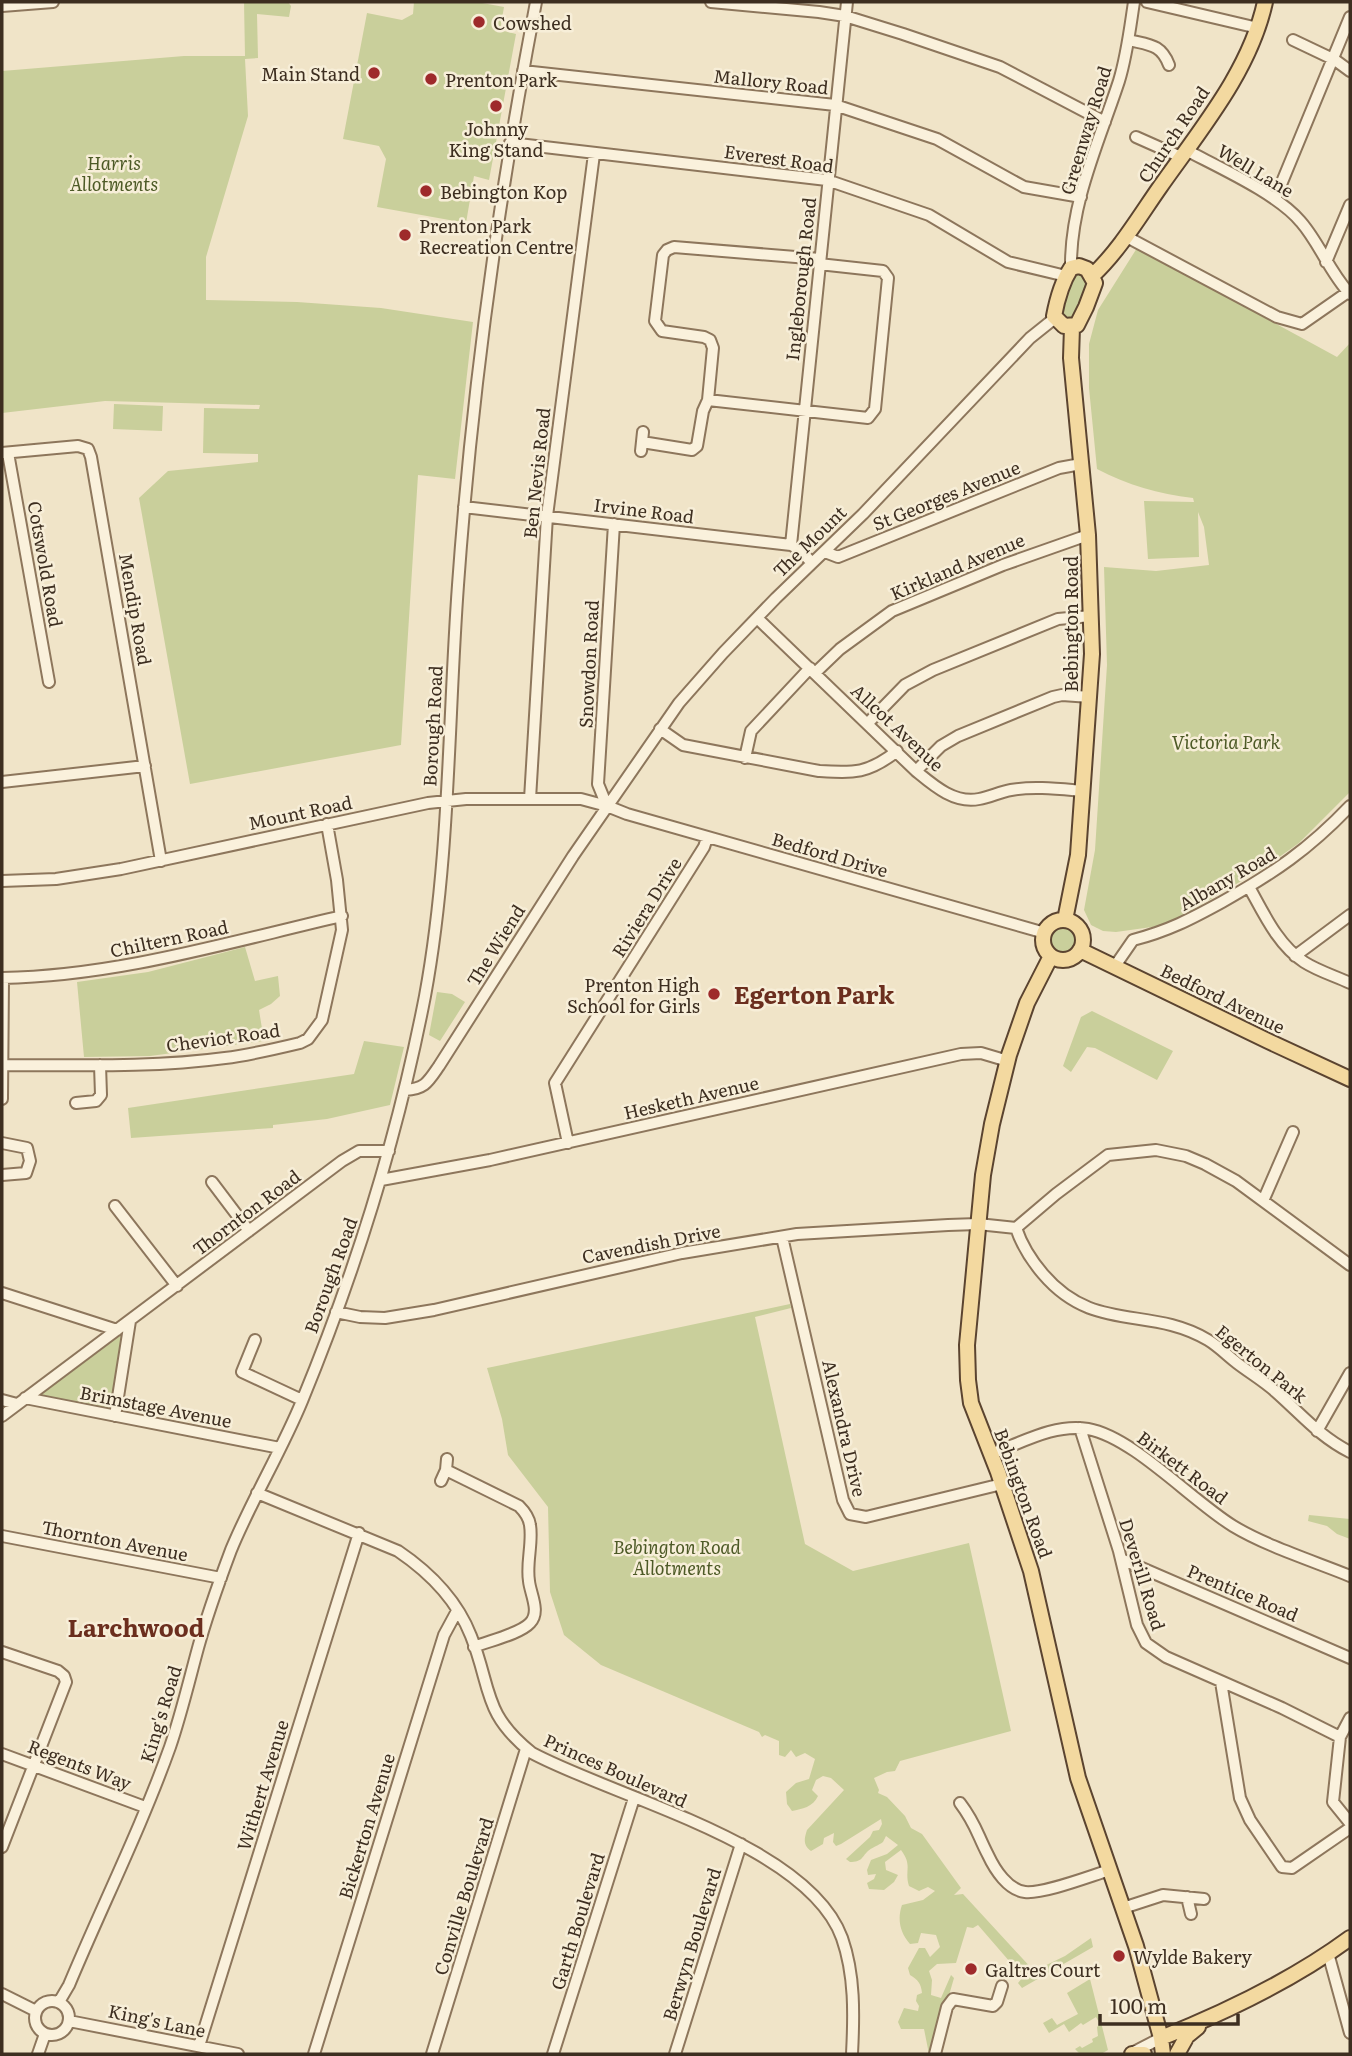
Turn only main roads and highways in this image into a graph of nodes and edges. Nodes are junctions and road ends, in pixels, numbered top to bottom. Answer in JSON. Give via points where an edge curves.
{"nodes":[{"id":1,"x":1265,"y":2,"type":"edge"},
{"id":2,"x":1092,"y":276,"type":"junction"},
{"id":3,"x":1072,"y":327,"type":"junction"},
{"id":4,"x":1065,"y":920,"type":"junction"},
{"id":5,"x":1080,"y":950,"type":"junction"},
{"id":6,"x":1051,"y":956,"type":"junction"},
{"id":7,"x":1350,"y":1079,"type":"edge"},
{"id":8,"x":1350,"y":1938,"type":"edge"},
{"id":9,"x":1207,"y":2020,"type":"junction"},
{"id":10,"x":1161,"y":2039,"type":"junction"},
{"id":11,"x":1131,"y":2054,"type":"edge"},
{"id":12,"x":1144,"y":2054,"type":"edge"},
{"id":13,"x":1163,"y":2054,"type":"edge"},
{"id":14,"x":1177,"y":2054,"type":"edge"}],
"edges":[{"from":1,"to":2,"type":"main road","name":"Church Road","via":[[1239,69],[1184,153]]},
{"from":2,"to":3,"type":"main road","via":[[1091,295]]},
{"from":2,"to":3,"type":"main road","via":[[1079,267],[1068,272],[1055,318]]},
{"from":3,"to":4,"type":"main road","name":"Bebington Road","via":[[1091,616],[1078,855]]},
{"from":4,"to":5,"type":"main road","via":[[1080,930]]},
{"from":4,"to":6,"type":"main road","via":[[1054,922],[1045,933],[1044,944]]},
{"from":5,"to":6,"type":"main road","via":[[1066,960]]},
{"from":5,"to":7,"type":"main road","name":"Bedford Avenue"},
{"from":6,"to":10,"type":"main road","name":"Bebington Road","via":[[1027,1003],[1008,1060],[985,1162],[967,1345],[968,1380],[971,1403],[1031,1571],[1078,1778]]},
{"from":8,"to":9,"type":"main road"},
{"from":9,"to":10,"type":"main road"},
{"from":9,"to":14,"type":"main road","via":[[1187,2036]]},
{"from":10,"to":13,"type":"main road","name":"Bebington Road"},
{"from":11,"to":12,"type":"main road"}]}
